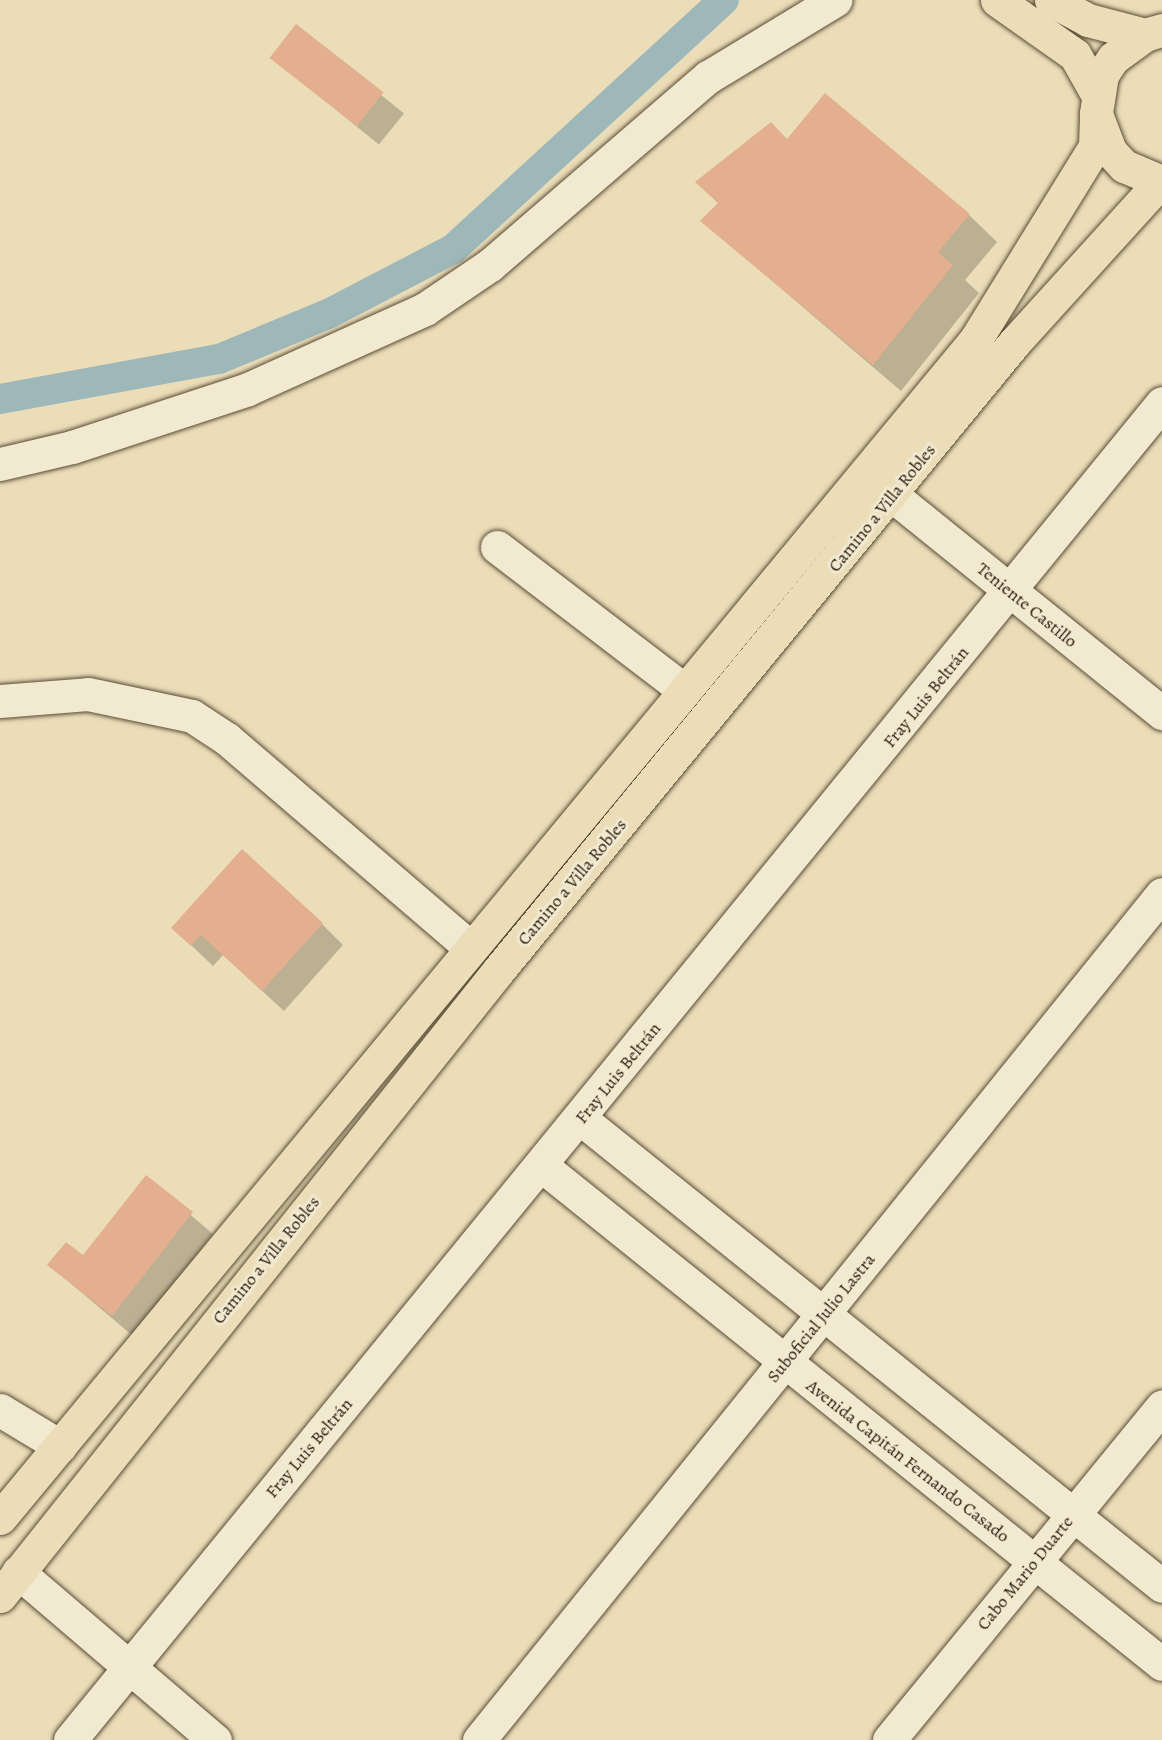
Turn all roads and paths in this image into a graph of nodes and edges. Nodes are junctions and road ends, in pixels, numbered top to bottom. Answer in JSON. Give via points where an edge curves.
{"nodes":[{"id":1,"x":835,"y":0,"type":"edge"},
{"id":2,"x":997,"y":0,"type":"edge"},
{"id":3,"x":1051,"y":0,"type":"edge"},
{"id":4,"x":1153,"y":32,"type":"edge"},
{"id":5,"x":1096,"y":104,"type":"junction"},
{"id":6,"x":1161,"y":182,"type":"edge"},
{"id":7,"x":1162,"y":403,"type":"edge"},
{"id":8,"x":0,"y":464,"type":"edge"},
{"id":9,"x":893,"y":496,"type":"junction"},
{"id":10,"x":497,"y":547,"type":"dead end"},
{"id":11,"x":1012,"y":593,"type":"junction"},
{"id":12,"x":683,"y":689,"type":"junction"},
{"id":13,"x":0,"y":701,"type":"edge"},
{"id":14,"x":1162,"y":713,"type":"edge"},
{"id":15,"x":1162,"y":894,"type":"edge"},
{"id":16,"x":471,"y":948,"type":"junction"},
{"id":17,"x":581,"y":1119,"type":"junction"},
{"id":18,"x":542,"y":1166,"type":"junction"},
{"id":19,"x":824,"y":1314,"type":"junction"},
{"id":20,"x":785,"y":1364,"type":"junction"},
{"id":21,"x":1162,"y":1406,"type":"edge"},
{"id":22,"x":0,"y":1410,"type":"edge"},
{"id":23,"x":60,"y":1446,"type":"junction"},
{"id":24,"x":1073,"y":1515,"type":"junction"},
{"id":25,"x":0,"y":1518,"type":"edge"},
{"id":26,"x":1035,"y":1561,"type":"junction"},
{"id":27,"x":9,"y":1584,"type":"edge"},
{"id":28,"x":1162,"y":1586,"type":"edge"},
{"id":29,"x":1162,"y":1664,"type":"edge"},
{"id":30,"x":127,"y":1668,"type":"junction"},
{"id":31,"x":70,"y":1740,"type":"edge"},
{"id":32,"x":215,"y":1740,"type":"edge"},
{"id":33,"x":480,"y":1740,"type":"edge"},
{"id":34,"x":889,"y":1740,"type":"edge"}],
"edges":[{"from":1,"to":8,"type":"street","via":[[708,77],[490,265],[426,309],[248,389],[72,447]]},
{"from":2,"to":5,"type":"main road","via":[[1075,55]]},
{"from":3,"to":4,"type":"main road","via":[[1088,20]]},
{"from":4,"to":5,"type":"main road","via":[[1113,58]]},
{"from":5,"to":6,"type":"main road","via":[[1106,143],[1124,166]]},
{"from":5,"to":12,"type":"main road","name":"Camino a Villa Robles","via":[[1095,146],[976,339]]},
{"from":6,"to":9,"type":"main road","name":"Camino a Villa Robles","via":[[1014,343]]},
{"from":7,"to":11,"type":"street","name":"Fray Luis Beltrán"},
{"from":9,"to":11,"type":"street","name":"Teniente Castillo"},
{"from":9,"to":27,"type":"main road","name":"Camino a Villa Robles","via":[[483,990]]},
{"from":10,"to":12,"type":"street"},
{"from":11,"to":14,"type":"street","name":"Teniente Castillo"},
{"from":11,"to":17,"type":"street","name":"Fray Luis Beltrán"},
{"from":12,"to":16,"type":"main road","name":"Camino a Villa Robles"},
{"from":13,"to":16,"type":"street","via":[[88,694],[192,716],[226,739]]},
{"from":15,"to":19,"type":"street","name":"Suboficial Julio Lastra"},
{"from":16,"to":23,"type":"main road","name":"Camino a Villa Robles"},
{"from":17,"to":18,"type":"street","name":"Fray Luis Beltrán"},
{"from":17,"to":19,"type":"street"},
{"from":18,"to":20,"type":"street","name":"Avenida Capitán Fernando Casado"},
{"from":18,"to":30,"type":"street","name":"Fray Luis Beltrán"},
{"from":19,"to":20,"type":"street","name":"Suboficial Julio Lastra"},
{"from":19,"to":24,"type":"street"},
{"from":20,"to":26,"type":"street","name":"Avenida Capitán Fernando Casado"},
{"from":20,"to":33,"type":"street","name":"Suboficial Julio Lastra"},
{"from":21,"to":24,"type":"street","name":"Cabo Mario Duarte"},
{"from":22,"to":23,"type":"street"},
{"from":23,"to":25,"type":"main road","name":"Camino a Villa Robles"},
{"from":24,"to":26,"type":"street","name":"Cabo Mario Duarte"},
{"from":24,"to":28,"type":"street"},
{"from":26,"to":29,"type":"street","name":"Avenida Capitán Fernando Casado"},
{"from":26,"to":34,"type":"street","name":"Cabo Mario Duarte"},
{"from":27,"to":30,"type":"street","via":[[86,1634]]},
{"from":30,"to":31,"type":"street","name":"Fray Luis Beltrán"},
{"from":30,"to":32,"type":"street"}]}
